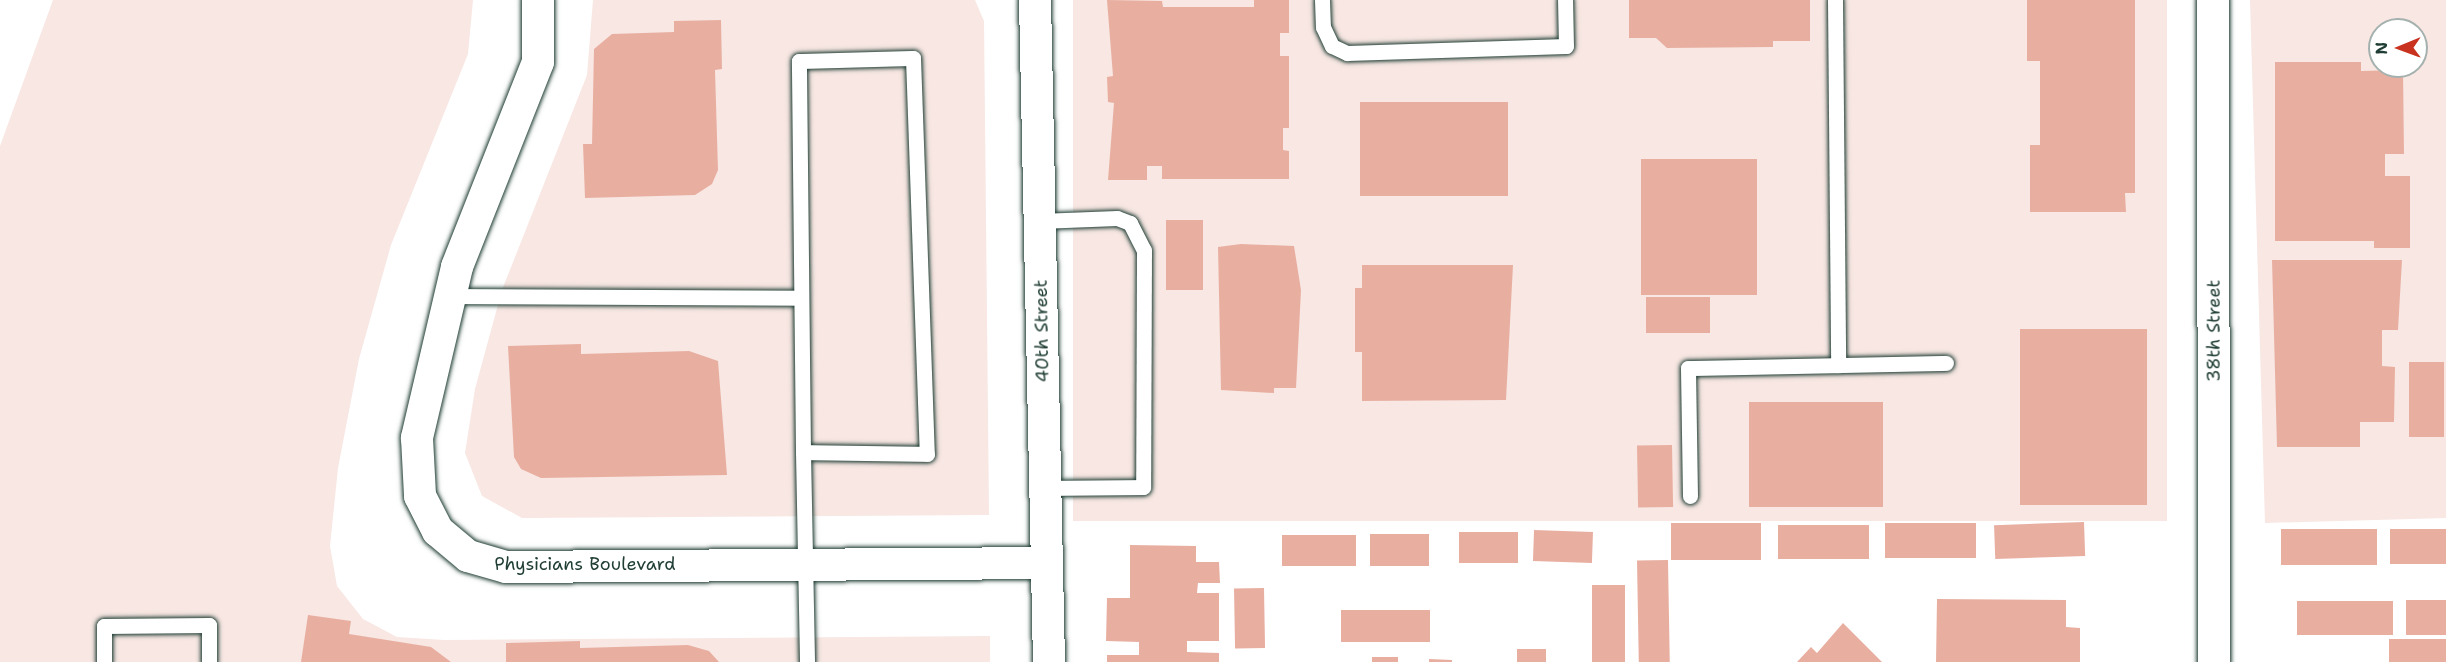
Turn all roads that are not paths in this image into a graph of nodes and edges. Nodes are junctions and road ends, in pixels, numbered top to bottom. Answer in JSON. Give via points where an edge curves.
{"nodes":[{"id":1,"x":538,"y":0,"type":"edge"},
{"id":2,"x":1035,"y":0,"type":"edge"},
{"id":3,"x":1322,"y":0,"type":"edge"},
{"id":4,"x":1566,"y":0,"type":"edge"},
{"id":5,"x":1835,"y":0,"type":"edge"},
{"id":6,"x":2213,"y":0,"type":"edge"},
{"id":7,"x":1040,"y":221,"type":"junction"},
{"id":8,"x":450,"y":296,"type":"junction"},
{"id":9,"x":798,"y":298,"type":"junction"},
{"id":10,"x":1946,"y":363,"type":"dead end"},
{"id":11,"x":1838,"y":365,"type":"junction"},
{"id":12,"x":803,"y":452,"type":"junction"},
{"id":13,"x":1045,"y":488,"type":"junction"},
{"id":14,"x":1690,"y":496,"type":"dead end"},
{"id":15,"x":1047,"y":562,"type":"junction"},
{"id":16,"x":806,"y":564,"type":"junction"},
{"id":17,"x":104,"y":662,"type":"edge"},
{"id":18,"x":209,"y":662,"type":"edge"},
{"id":19,"x":807,"y":662,"type":"edge"},
{"id":20,"x":1049,"y":662,"type":"edge"},
{"id":21,"x":2214,"y":662,"type":"edge"}],
"edges":[{"from":1,"to":8,"type":"street","name":"Physicians Boulevard","via":[[538,62],[483,194]]},
{"from":2,"to":7,"type":"street","name":"40th Street"},
{"from":3,"to":4,"type":"lane","via":[[1323,27],[1332,46],[1347,53],[1566,46]]},
{"from":5,"to":11,"type":"lane"},
{"from":6,"to":21,"type":"street","name":"38th Street"},
{"from":7,"to":13,"type":"street","name":"40th Street"},
{"from":7,"to":13,"type":"lane","via":[[1117,218],[1130,223],[1144,250],[1143,487]]},
{"from":8,"to":9,"type":"lane"},
{"from":8,"to":16,"type":"street","name":"Physicians Boulevard","via":[[417,438],[417,476],[427,514],[451,545],[486,564],[506,567]]},
{"from":9,"to":12,"type":"lane"},
{"from":9,"to":12,"type":"lane","via":[[799,61],[913,58],[927,454]]},
{"from":10,"to":11,"type":"lane"},
{"from":11,"to":14,"type":"lane","via":[[1688,368]]},
{"from":12,"to":16,"type":"lane"},
{"from":13,"to":15,"type":"street","name":"40th Street"},
{"from":15,"to":16,"type":"street","name":"Physicians Boulevard"},
{"from":15,"to":20,"type":"street","name":"40th Street"},
{"from":16,"to":19,"type":"lane"},
{"from":17,"to":18,"type":"lane","via":[[104,626],[209,626]]}]}
